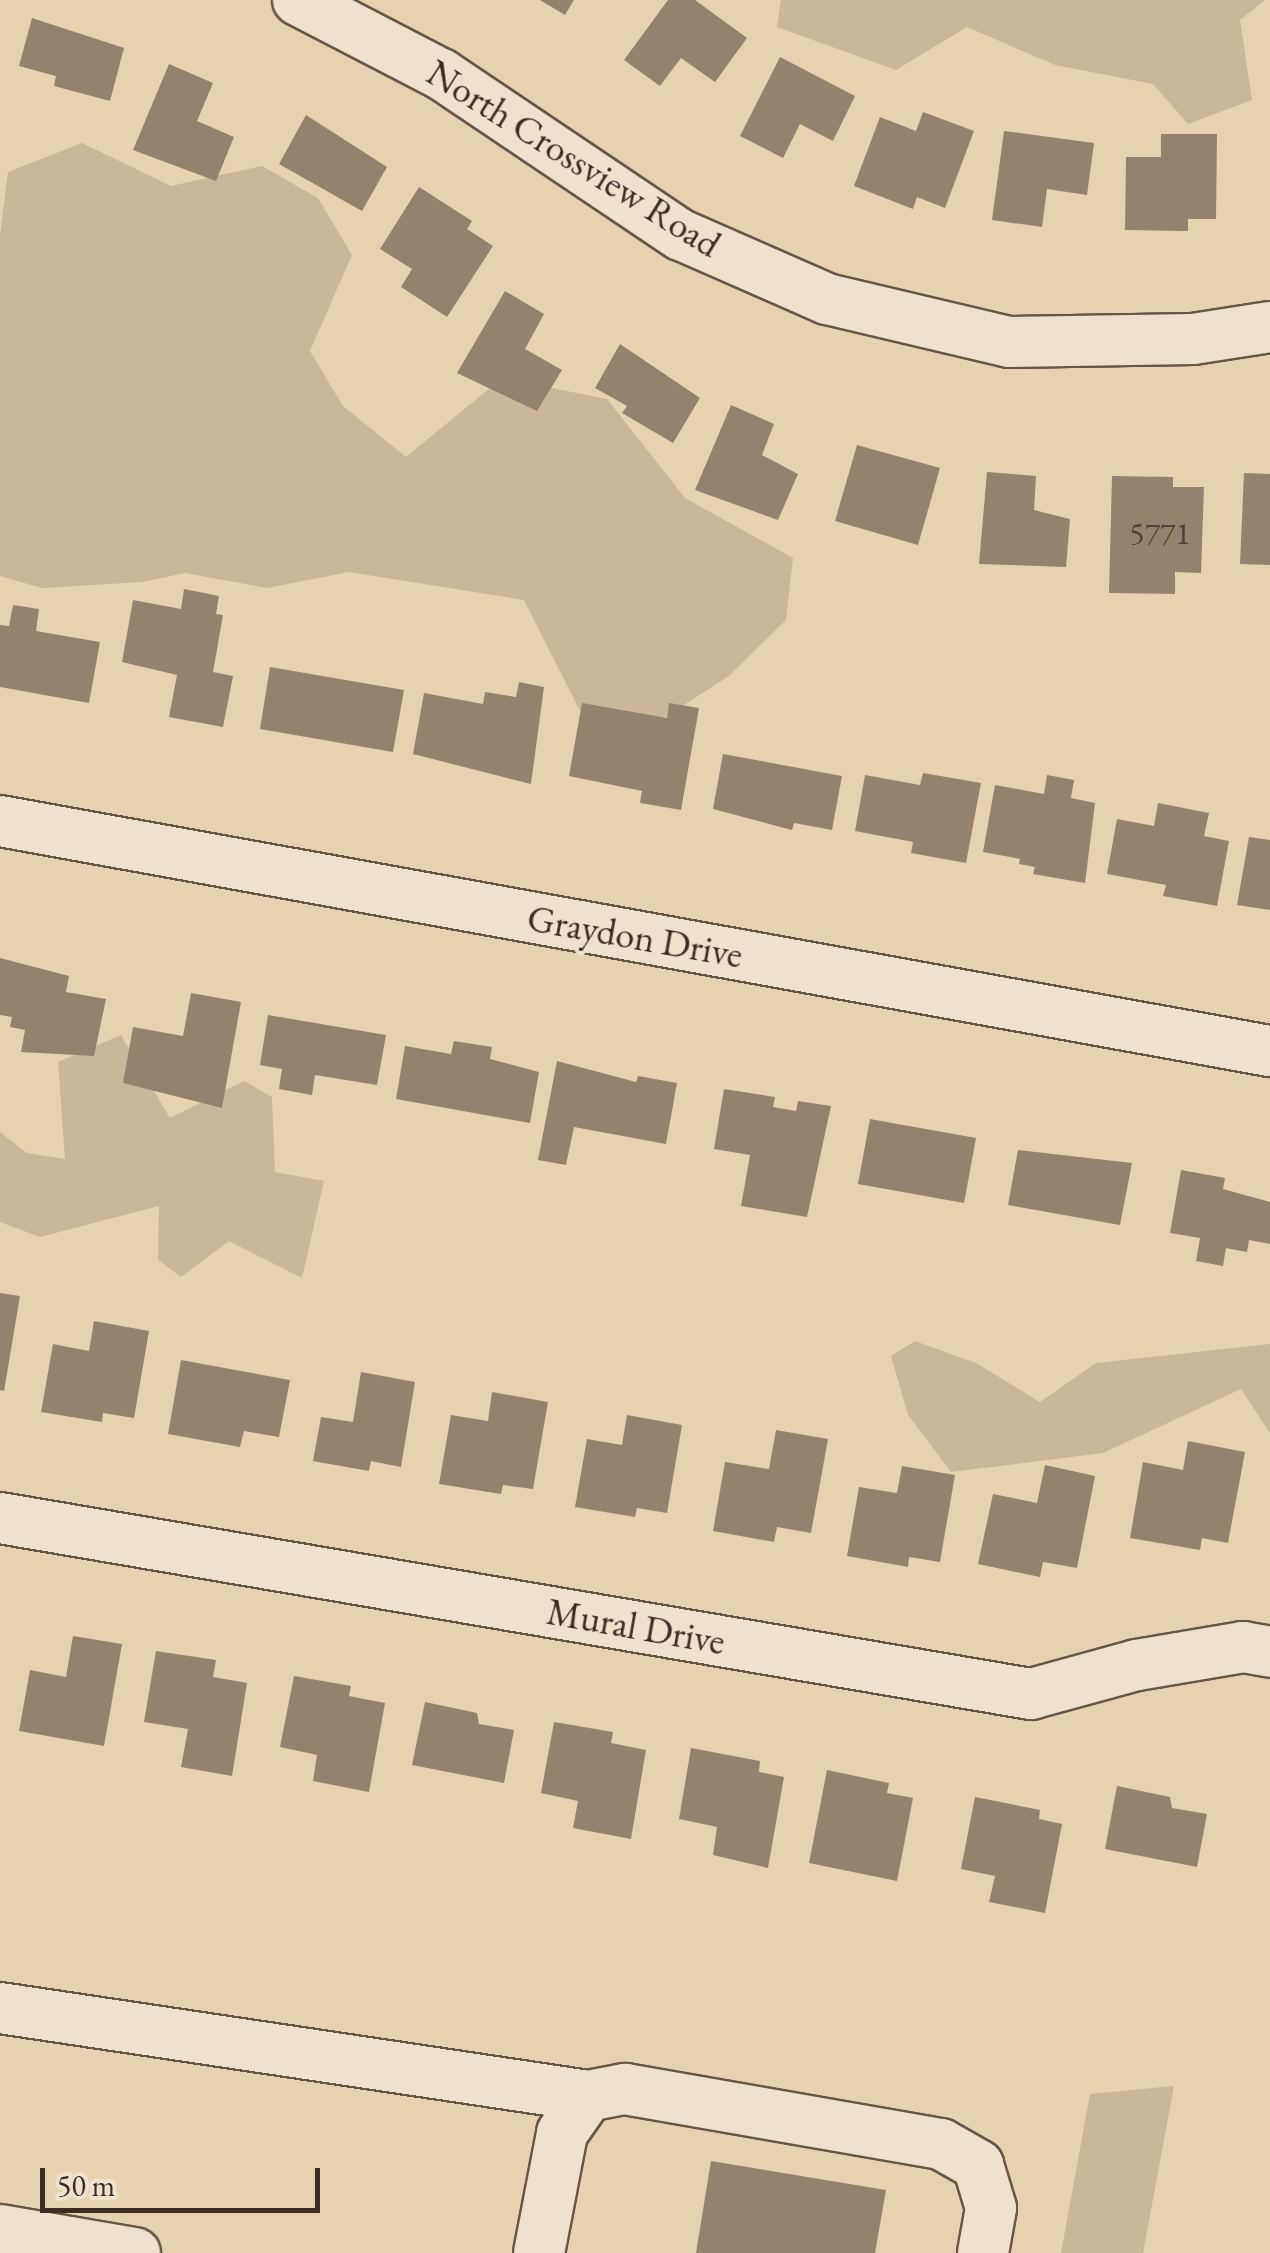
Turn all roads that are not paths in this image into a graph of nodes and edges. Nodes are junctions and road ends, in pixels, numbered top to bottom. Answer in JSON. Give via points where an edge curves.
{"nodes":[{"id":1,"x":298,"y":0,"type":"edge"},
{"id":2,"x":1270,"y":326,"type":"edge"},
{"id":3,"x":0,"y":822,"type":"edge"},
{"id":4,"x":1270,"y":1051,"type":"edge"},
{"id":5,"x":0,"y":1518,"type":"edge"},
{"id":6,"x":1270,"y":1652,"type":"edge"},
{"id":7,"x":0,"y":2008,"type":"edge"},
{"id":8,"x":588,"y":2096,"type":"junction"},
{"id":9,"x":0,"y":2230,"type":"edge"},
{"id":10,"x":135,"y":2253,"type":"edge"},
{"id":11,"x":539,"y":2253,"type":"edge"},
{"id":12,"x":984,"y":2253,"type":"edge"}],
"edges":[{"from":1,"to":2,"type":"street","name":"North Crossview Road","via":[[442,74],[681,235],[826,299],[1009,342],[1192,338]]},
{"from":3,"to":4,"type":"street","name":"Graydon Drive"},
{"from":5,"to":6,"type":"street","name":"Mural Drive","via":[[1031,1694],[1137,1665],[1243,1647]]},
{"from":7,"to":8,"type":"street"},
{"from":8,"to":11,"type":"street","via":[[562,2133]]},
{"from":8,"to":12,"type":"street","via":[[624,2088],[940,2144],[978,2164],[991,2208]]},
{"from":9,"to":10,"type":"street"}]}
